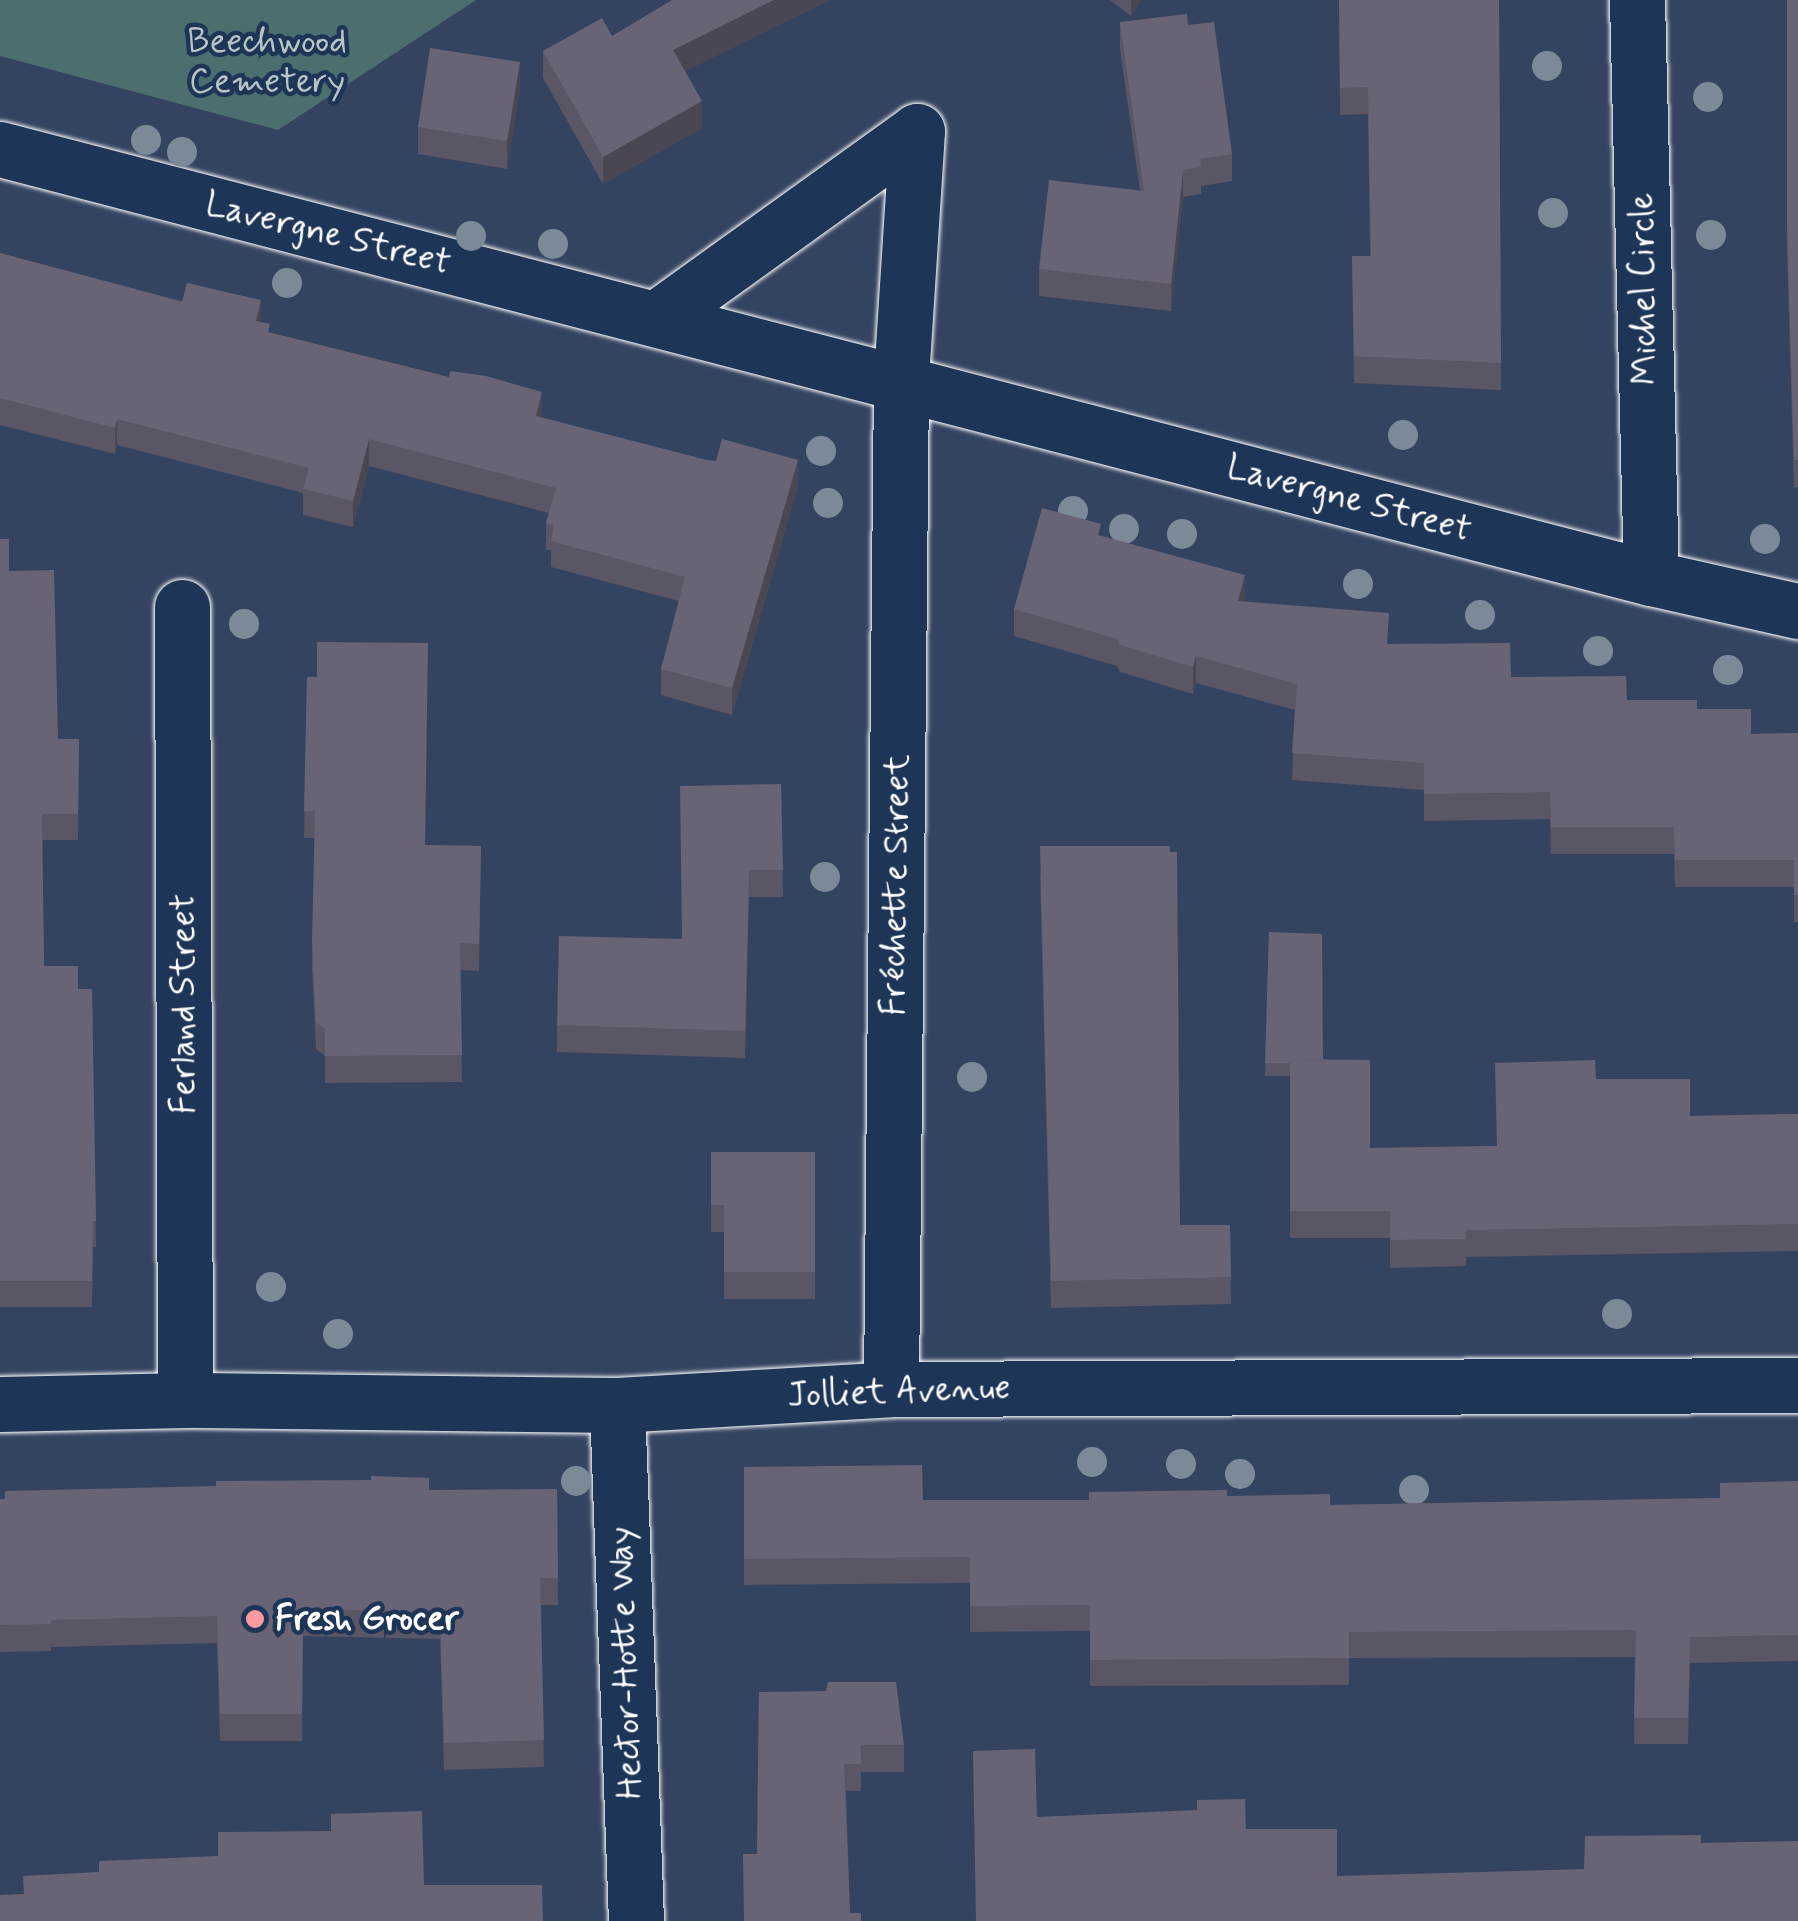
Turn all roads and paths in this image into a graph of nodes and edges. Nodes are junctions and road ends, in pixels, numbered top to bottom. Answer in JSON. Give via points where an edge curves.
{"nodes":[{"id":1,"x":1637,"y":0,"type":"edge"},
{"id":2,"x":0,"y":148,"type":"edge"},
{"id":3,"x":657,"y":318,"type":"junction"},
{"id":4,"x":900,"y":381,"type":"junction"},
{"id":5,"x":1650,"y":578,"type":"junction"},
{"id":6,"x":182,"y":608,"type":"dead end"},
{"id":7,"x":1798,"y":610,"type":"edge"},
{"id":8,"x":1798,"y":1384,"type":"edge"},
{"id":9,"x":891,"y":1389,"type":"junction"},
{"id":10,"x":186,"y":1400,"type":"junction"},
{"id":11,"x":0,"y":1404,"type":"edge"},
{"id":12,"x":616,"y":1406,"type":"junction"},
{"id":13,"x":636,"y":1921,"type":"edge"}],
"edges":[{"from":1,"to":5,"type":"street","name":"Michel Circle"},
{"from":2,"to":3,"type":"street","name":"Lavergne Street"},
{"from":3,"to":4,"type":"street","name":"Lavergne Street"},
{"from":3,"to":4,"type":"street","via":[[918,132]]},
{"from":4,"to":5,"type":"street","name":"Lavergne Street"},
{"from":4,"to":9,"type":"street","name":"Fréchette Street"},
{"from":5,"to":7,"type":"street","name":"Lavergne Street"},
{"from":6,"to":10,"type":"street","name":"Ferland Street"},
{"from":8,"to":9,"type":"street","name":"Jolliet Avenue"},
{"from":9,"to":12,"type":"street","name":"Jolliet Avenue"},
{"from":10,"to":11,"type":"street","name":"Jolliet Avenue"},
{"from":10,"to":12,"type":"street","name":"Jolliet Avenue"},
{"from":12,"to":13,"type":"street","name":"Hector-Hotte Way"}]}
